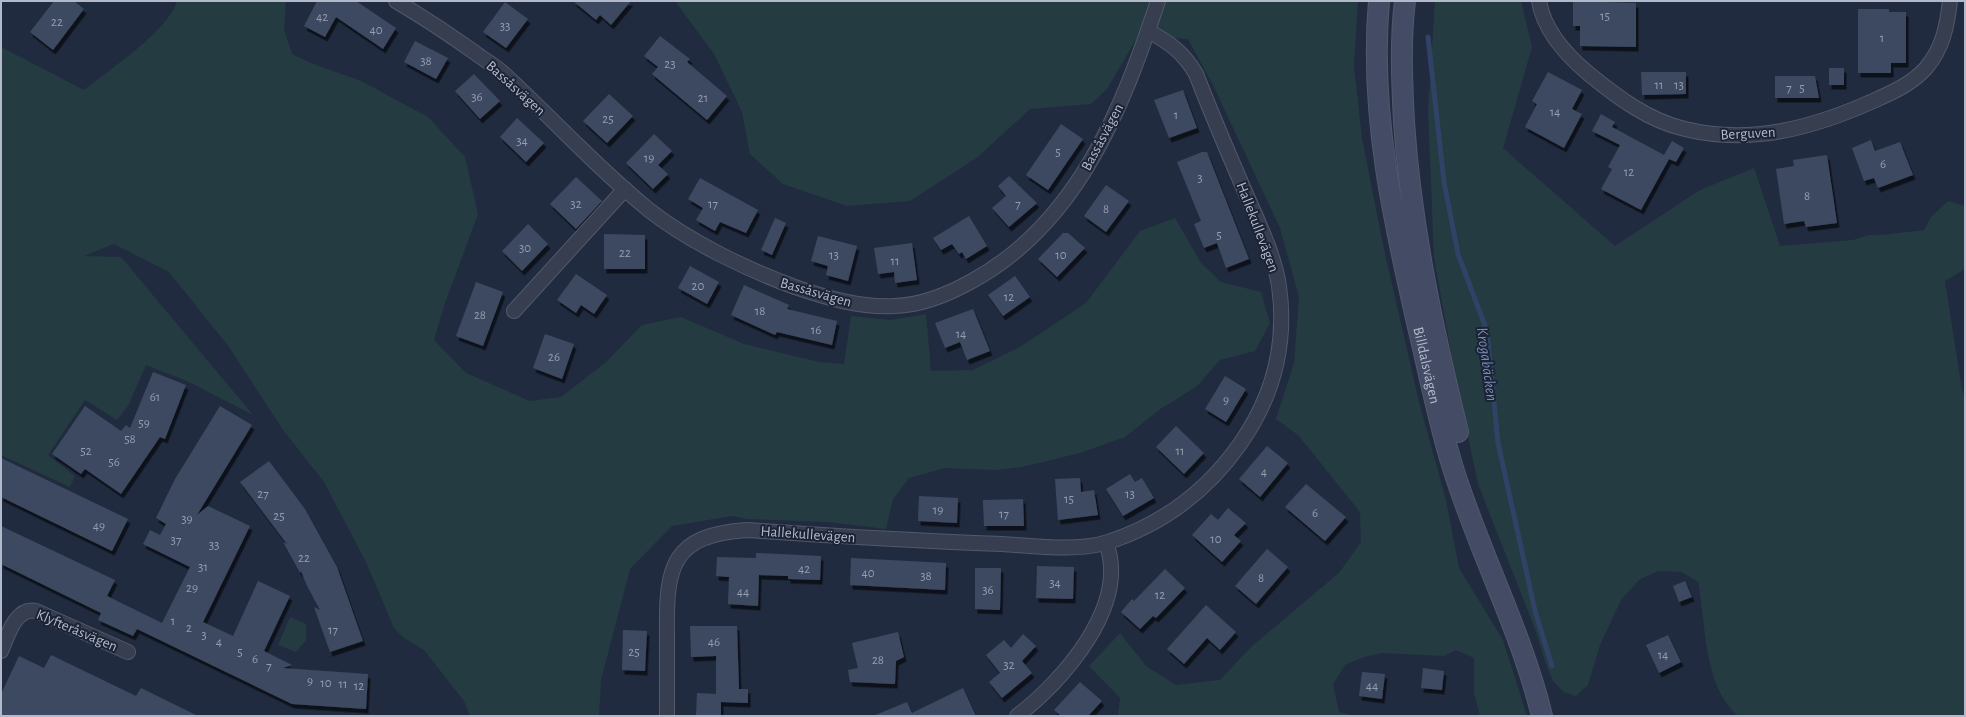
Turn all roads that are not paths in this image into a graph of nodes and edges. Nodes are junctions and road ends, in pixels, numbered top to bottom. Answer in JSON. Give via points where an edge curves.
{"nodes":[{"id":1,"x":396,"y":1,"type":"edge"},
{"id":2,"x":1158,"y":1,"type":"edge"},
{"id":3,"x":1379,"y":1,"type":"edge"},
{"id":4,"x":1405,"y":1,"type":"edge"},
{"id":5,"x":1539,"y":1,"type":"edge"},
{"id":6,"x":1950,"y":1,"type":"edge"},
{"id":7,"x":1148,"y":31,"type":"junction"},
{"id":8,"x":624,"y":188,"type":"junction"},
{"id":9,"x":514,"y":311,"type":"dead end"},
{"id":10,"x":1106,"y":543,"type":"junction"},
{"id":11,"x":1,"y":651,"type":"edge"},
{"id":12,"x":128,"y":652,"type":"dead end"},
{"id":13,"x":667,"y":716,"type":"edge"},
{"id":14,"x":1017,"y":716,"type":"edge"},
{"id":15,"x":1542,"y":716,"type":"edge"},
{"id":16,"x":1553,"y":716,"type":"edge"}],
"edges":[{"from":1,"to":8,"type":"street","name":"Bassåsvägen","via":[[501,71]]},
{"from":2,"to":7,"type":"street","name":"Bassåsvägen"},
{"from":3,"to":15,"type":"street","name":"Billdalsvägen","via":[[1376,50],[1379,117],[1394,216],[1408,284],[1452,468],[1520,641]]},
{"from":4,"to":16,"type":"street","name":"Billdalsvägen","via":[[1402,78],[1407,158],[1417,240],[1446,384],[1466,466],[1484,522],[1530,638]]},
{"from":5,"to":6,"type":"street","name":"Berguven","via":[[1550,31],[1571,59],[1612,94],[1653,118],[1683,129],[1737,136],[1788,131],[1813,124],[1858,108],[1909,83],[1925,69],[1942,45]]},
{"from":7,"to":8,"type":"street","name":"Bassåsvägen","via":[[1105,137],[1054,216],[1021,248],[986,273],[956,290],[922,302],[895,306],[857,304],[826,298],[772,279],[679,231],[650,211]]},
{"from":7,"to":10,"type":"street","name":"Hallekullevägen","via":[[1172,44],[1189,62],[1196,74],[1270,251],[1279,284],[1280,347],[1272,381],[1259,414],[1234,453],[1190,500],[1159,521]]},
{"from":8,"to":9,"type":"street"},
{"from":10,"to":13,"type":"street","name":"Hallekullevägen","via":[[1064,547],[747,530],[725,531],[700,539],[685,550],[675,563],[669,578],[666,607]]},
{"from":10,"to":14,"type":"street","via":[[1112,564],[1110,588],[1099,619],[1061,676]]},
{"from":11,"to":12,"type":"street","name":"Klyfteråsvägen","via":[[17,618],[29,609]]}]}
